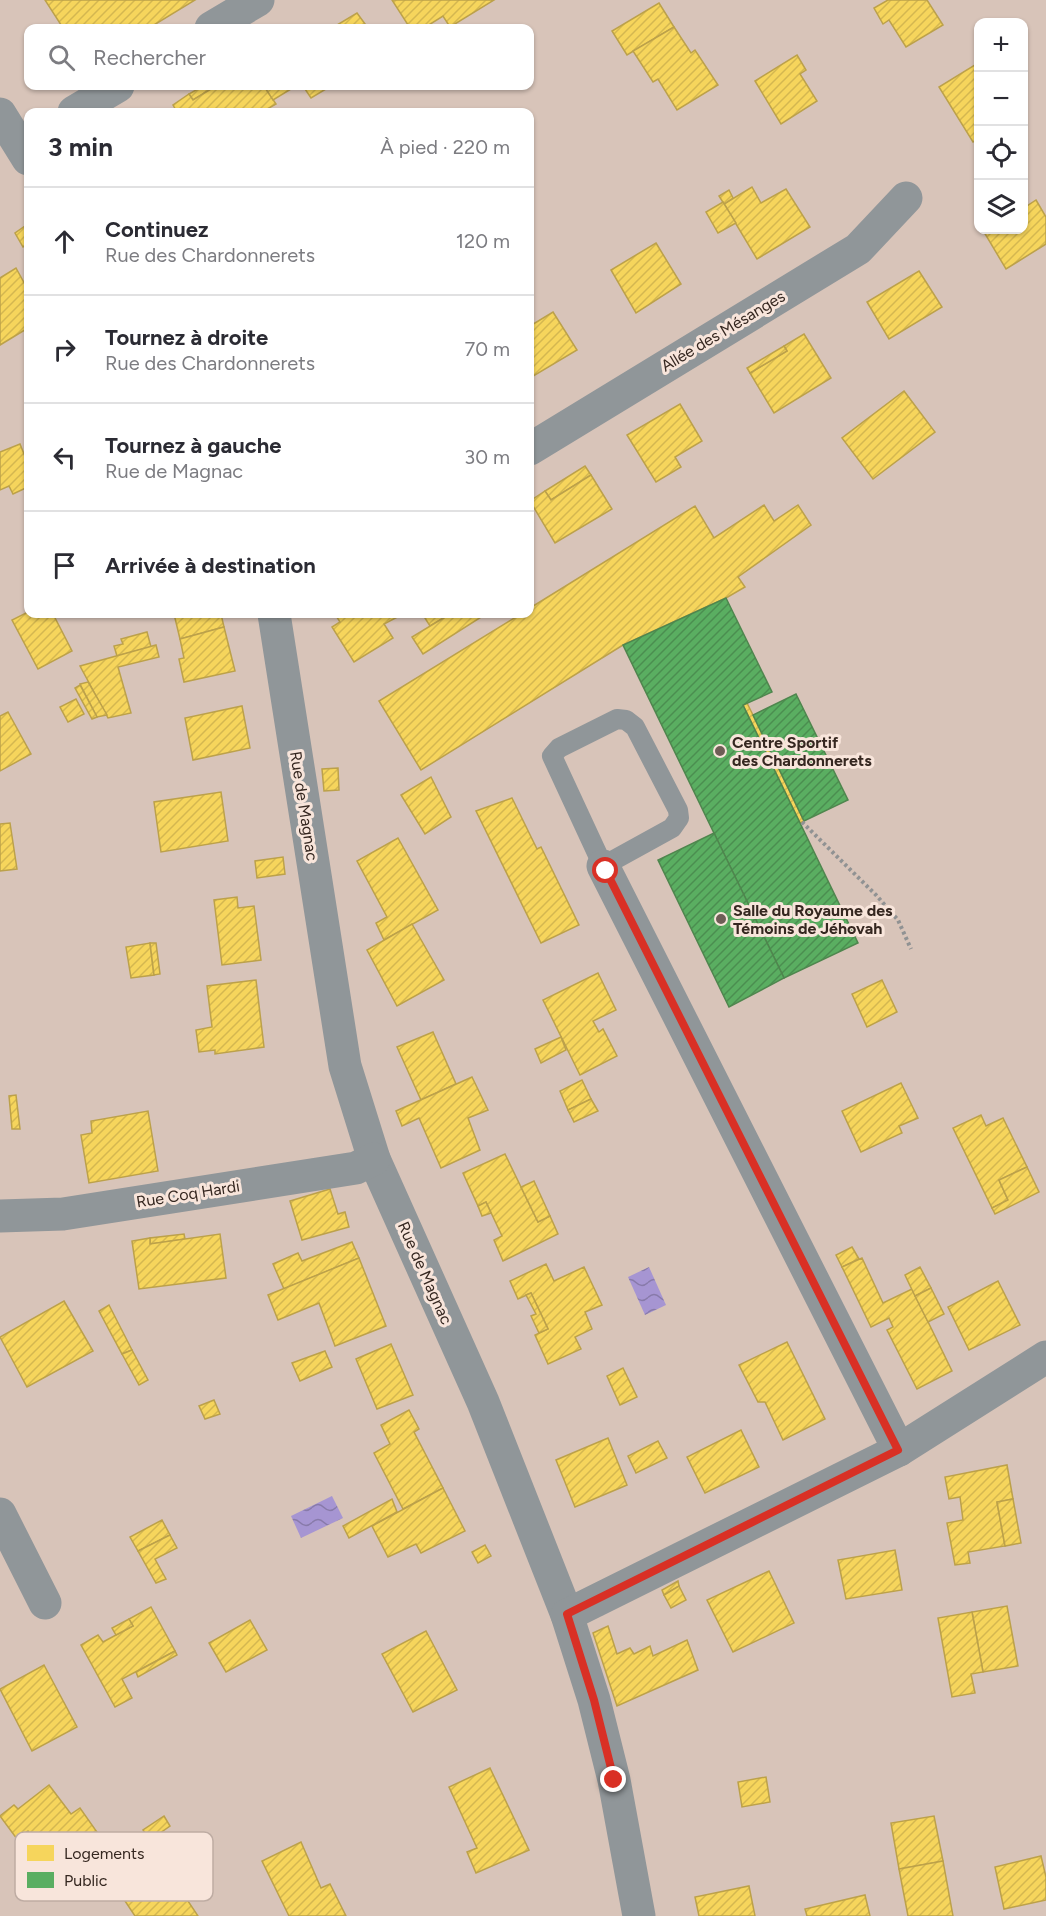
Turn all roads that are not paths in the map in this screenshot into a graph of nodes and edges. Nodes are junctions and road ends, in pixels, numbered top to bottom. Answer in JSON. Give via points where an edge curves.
{"nodes":[{"id":1,"x":258,"y":0,"type":"edge"},
{"id":2,"x":218,"y":24,"type":"edge"},
{"id":3,"x":111,"y":90,"type":"edge"},
{"id":4,"x":81,"y":108,"type":"edge"},
{"id":5,"x":0,"y":114,"type":"edge"},
{"id":6,"x":24,"y":145,"type":"edge"},
{"id":7,"x":906,"y":198,"type":"dead end"},
{"id":8,"x":534,"y":447,"type":"edge"},
{"id":9,"x":275,"y":618,"type":"edge"},
{"id":10,"x":603,"y":866,"type":"junction"},
{"id":11,"x":374,"y":1159,"type":"junction"},
{"id":12,"x":0,"y":1216,"type":"edge"},
{"id":13,"x":1046,"y":1357,"type":"edge"},
{"id":14,"x":898,"y":1450,"type":"junction"},
{"id":15,"x":0,"y":1514,"type":"edge"},
{"id":16,"x":45,"y":1603,"type":"dead end"},
{"id":17,"x":567,"y":1614,"type":"junction"},
{"id":18,"x":639,"y":1916,"type":"edge"}],
"edges":[{"from":1,"to":2,"type":"street"},
{"from":3,"to":4,"type":"street"},
{"from":5,"to":6,"type":"street"},
{"from":7,"to":8,"type":"street","name":"Allée des Mésanges","via":[[858,249]]},
{"from":9,"to":11,"type":"street","name":"Rue de Magnac","via":[[345,1066]]},
{"from":10,"to":10,"type":"lane","via":[[552,756],[559,747],[617,719],[626,720],[635,727],[679,818],[672,828]]},
{"from":10,"to":14,"type":"street"},
{"from":11,"to":12,"type":"street","name":"Rue Coq Hardi","via":[[356,1168],[75,1212]]},
{"from":11,"to":17,"type":"street","name":"Rue de Magnac","via":[[483,1402]]},
{"from":13,"to":14,"type":"street"},
{"from":14,"to":17,"type":"street"},
{"from":15,"to":16,"type":"street"},
{"from":17,"to":18,"type":"street","name":"Rue de Magnac","via":[[614,1780]]}]}
